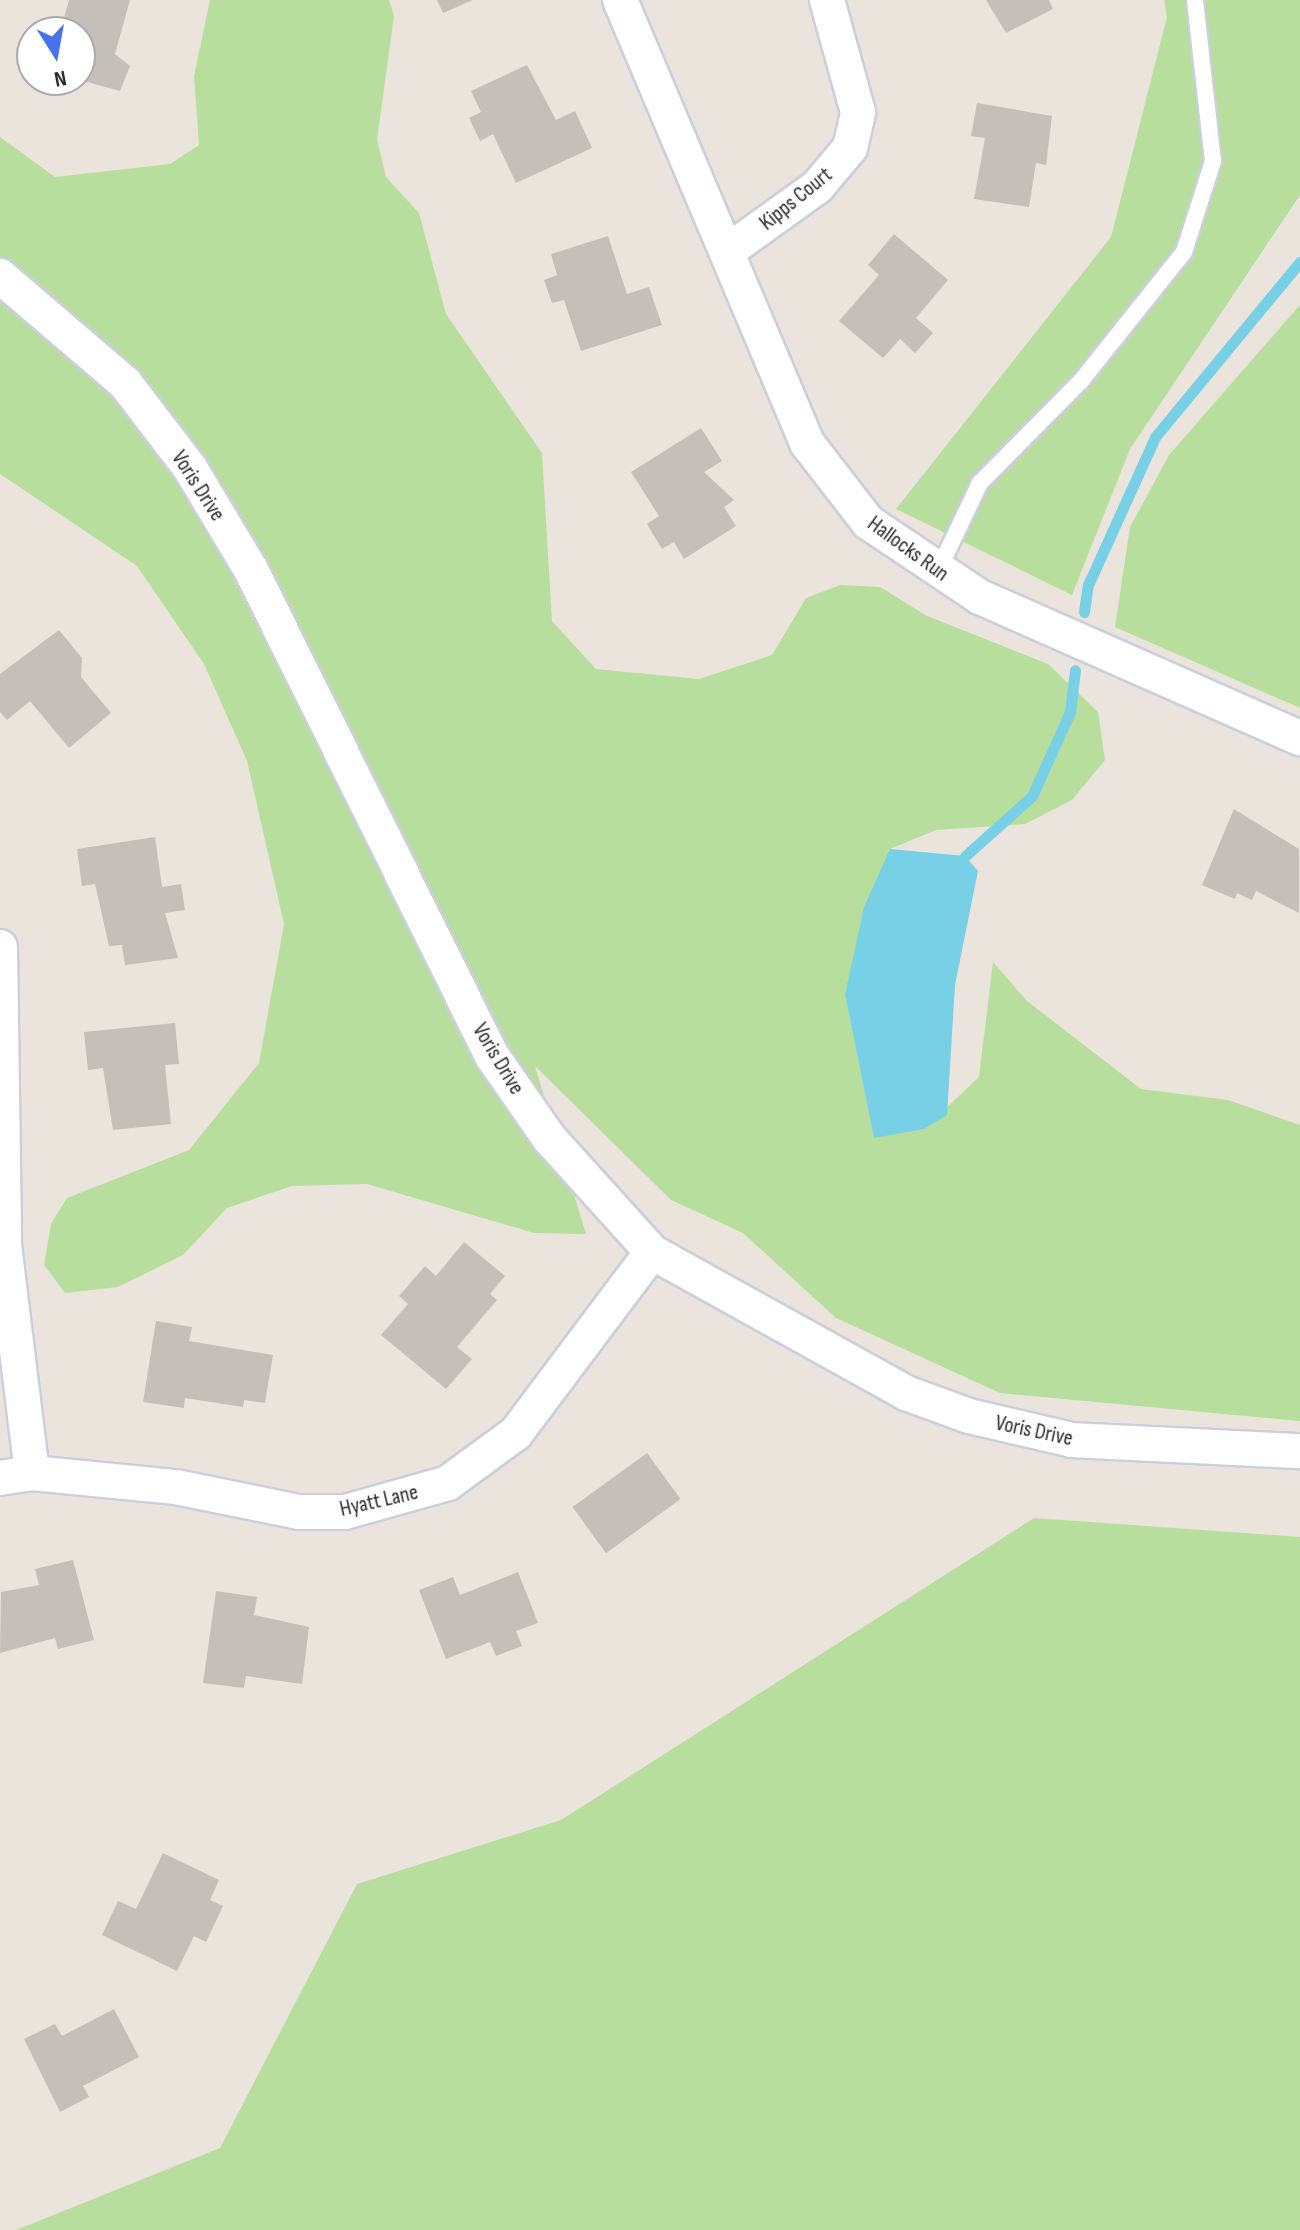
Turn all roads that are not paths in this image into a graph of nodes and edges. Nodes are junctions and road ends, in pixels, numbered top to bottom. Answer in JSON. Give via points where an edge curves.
{"nodes":[{"id":1,"x":620,"y":0,"type":"edge"},
{"id":2,"x":827,"y":0,"type":"edge"},
{"id":3,"x":1195,"y":0,"type":"edge"},
{"id":4,"x":728,"y":251,"type":"junction"},
{"id":5,"x":0,"y":276,"type":"edge"},
{"id":6,"x":937,"y":573,"type":"junction"},
{"id":7,"x":1300,"y":738,"type":"edge"},
{"id":8,"x":0,"y":947,"type":"edge"},
{"id":9,"x":652,"y":1252,"type":"junction"},
{"id":10,"x":1300,"y":1451,"type":"edge"},
{"id":11,"x":16,"y":1476,"type":"edge"}],
"edges":[{"from":1,"to":4,"type":"street","name":"Hallocks Run"},
{"from":2,"to":4,"type":"street","name":"Kipps Court","via":[[858,112],[850,148],[817,187]]},
{"from":3,"to":6,"type":"lane","via":[[1213,161],[1184,252],[1081,381],[980,483]]},
{"from":4,"to":6,"type":"street","name":"Hallocks Run","via":[[807,443],[868,522]]},
{"from":5,"to":9,"type":"street","name":"Voris Drive","via":[[125,383],[190,468],[251,570],[492,1056],[549,1138]]},
{"from":6,"to":7,"type":"street","name":"Hallocks Run"},
{"from":8,"to":11,"type":"street","via":[[4,1245]]},
{"from":9,"to":10,"type":"street","name":"Voris Drive","via":[[906,1393],[969,1416],[1072,1440]]},
{"from":9,"to":11,"type":"street","name":"Hyatt Lane","via":[[516,1433],[448,1483],[345,1512],[299,1512],[176,1487]]}]}
